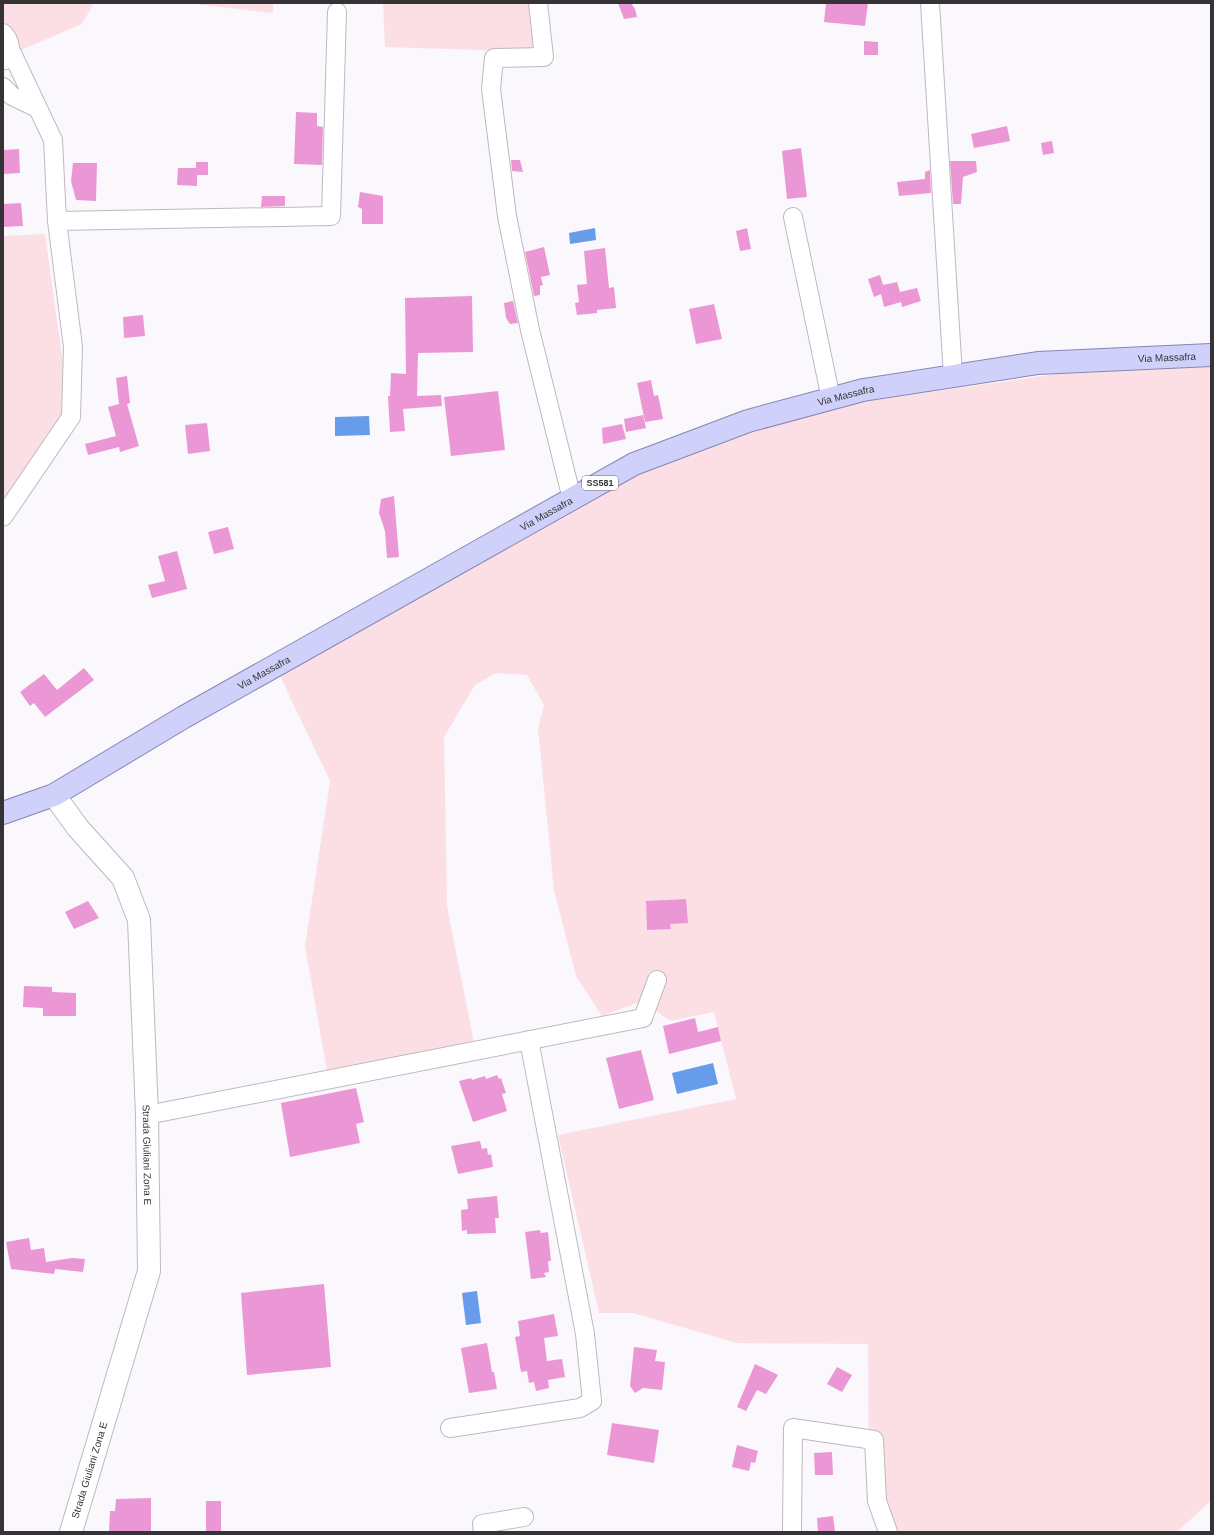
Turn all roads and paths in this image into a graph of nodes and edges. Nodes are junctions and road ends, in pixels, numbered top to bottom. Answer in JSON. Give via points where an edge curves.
{"nodes":[{"id":1,"x":538,"y":3,"type":"edge"},
{"id":2,"x":930,"y":3,"type":"edge"},
{"id":3,"x":337,"y":12,"type":"dead end"},
{"id":4,"x":5,"y":48,"type":"edge"},
{"id":5,"x":3,"y":87,"type":"edge"},
{"id":6,"x":36,"y":108,"type":"junction"},
{"id":7,"x":793,"y":217,"type":"dead end"},
{"id":8,"x":57,"y":221,"type":"junction"},
{"id":9,"x":1211,"y":355,"type":"edge"},
{"id":10,"x":953,"y":376,"type":"junction"},
{"id":11,"x":831,"y":399,"type":"junction"},
{"id":12,"x":572,"y":499,"type":"junction"},
{"id":13,"x":3,"y":517,"type":"edge"},
{"id":14,"x":54,"y":795,"type":"junction"},
{"id":15,"x":4,"y":812,"type":"edge"},
{"id":16,"x":657,"y":980,"type":"dead end"},
{"id":17,"x":528,"y":1040,"type":"junction"},
{"id":18,"x":147,"y":1115,"type":"junction"},
{"id":19,"x":450,"y":1428,"type":"dead end"},
{"id":20,"x":524,"y":1517,"type":"dead end"},
{"id":21,"x":72,"y":1532,"type":"edge"},
{"id":22,"x":483,"y":1532,"type":"edge"},
{"id":23,"x":792,"y":1532,"type":"edge"},
{"id":24,"x":888,"y":1532,"type":"edge"}],
"edges":[{"from":1,"to":12,"type":"street","via":[[544,57],[494,58],[491,89],[508,224],[530,330]]},
{"from":2,"to":10,"type":"street"},
{"from":3,"to":8,"type":"street","via":[[331,216]]},
{"from":4,"to":6,"type":"street"},
{"from":5,"to":6,"type":"street","via":[[12,96]]},
{"from":6,"to":8,"type":"street","via":[[53,140]]},
{"from":7,"to":11,"type":"street"},
{"from":8,"to":13,"type":"street","via":[[73,347],[71,417]]},
{"from":9,"to":10,"type":"main road","name":"Via Massafra","number":"SS581","via":[[1038,363]]},
{"from":10,"to":11,"type":"main road","name":"Via Massafra","number":"SS581","via":[[863,390]]},
{"from":11,"to":12,"type":"main road","name":"Via Massafra","number":"SS581","via":[[748,421],[634,464]]},
{"from":12,"to":14,"type":"main road","name":"Via Massafra","number":"SS581","via":[[184,717]]},
{"from":14,"to":15,"type":"main road","name":"Via Massafra","number":"SS581"},
{"from":14,"to":18,"type":"street","name":"Strada Giuliani Zona E","via":[[78,828],[123,878],[139,920]]},
{"from":16,"to":17,"type":"street","via":[[643,1018]]},
{"from":17,"to":18,"type":"street"},
{"from":17,"to":19,"type":"street","via":[[585,1334],[592,1401],[580,1408]]},
{"from":18,"to":21,"type":"street","name":"Strada Giuliani Zona E","via":[[149,1271]]},
{"from":20,"to":22,"type":"street","via":[[482,1524]]},
{"from":23,"to":24,"type":"street","via":[[793,1428],[874,1440],[877,1501]]}]}
